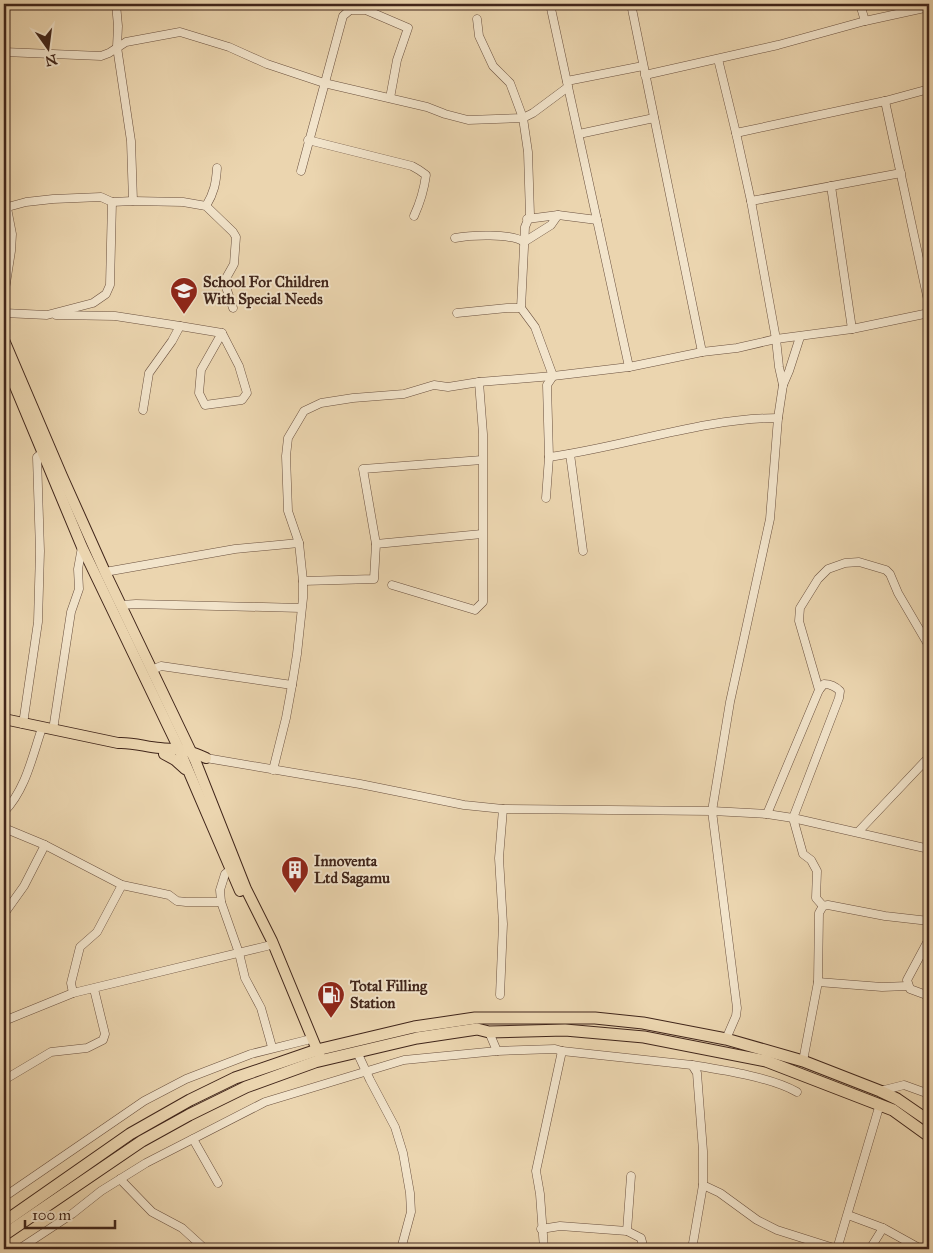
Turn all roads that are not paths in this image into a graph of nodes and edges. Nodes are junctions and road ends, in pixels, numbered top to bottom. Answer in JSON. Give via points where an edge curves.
{"nodes":[{"id":1,"x":116,"y":4,"type":"edge"},
{"id":2,"x":550,"y":4,"type":"edge"},
{"id":3,"x":631,"y":4,"type":"edge"},
{"id":4,"x":860,"y":4,"type":"edge"},
{"id":5,"x":367,"y":7,"type":"edge"},
{"id":6,"x":929,"y":7,"type":"edge"},
{"id":7,"x":477,"y":19,"type":"dead end"},
{"id":8,"x":864,"y":21,"type":"junction"},
{"id":9,"x":117,"y":47,"type":"junction"},
{"id":10,"x":4,"y":52,"type":"edge"},
{"id":11,"x":718,"y":59,"type":"junction"},
{"id":12,"x":643,"y":66,"type":"junction"},
{"id":13,"x":645,"y":75,"type":"junction"},
{"id":14,"x":324,"y":83,"type":"junction"},
{"id":15,"x":568,"y":84,"type":"junction"},
{"id":16,"x":929,"y":89,"type":"edge"},
{"id":17,"x":390,"y":98,"type":"junction"},
{"id":18,"x":885,"y":101,"type":"junction"},
{"id":19,"x":523,"y":118,"type":"junction"},
{"id":20,"x":654,"y":118,"type":"junction"},
{"id":21,"x":736,"y":133,"type":"junction"},
{"id":22,"x":578,"y":134,"type":"junction"},
{"id":23,"x":308,"y":140,"type":"junction"},
{"id":24,"x":217,"y":168,"type":"dead end"},
{"id":25,"x":301,"y":171,"type":"dead end"},
{"id":26,"x":902,"y":173,"type":"junction"},
{"id":27,"x":830,"y":186,"type":"junction"},
{"id":28,"x":133,"y":201,"type":"junction"},
{"id":29,"x":751,"y":201,"type":"junction"},
{"id":30,"x":112,"y":202,"type":"junction"},
{"id":31,"x":206,"y":206,"type":"junction"},
{"id":32,"x":5,"y":208,"type":"edge"},
{"id":33,"x":558,"y":215,"type":"junction"},
{"id":34,"x":414,"y":216,"type":"dead end"},
{"id":35,"x":527,"y":219,"type":"junction"},
{"id":36,"x":598,"y":220,"type":"junction"},
{"id":37,"x":455,"y":238,"type":"dead end"},
{"id":38,"x":524,"y":242,"type":"junction"},
{"id":39,"x":4,"y":291,"type":"edge"},
{"id":40,"x":929,"y":305,"type":"edge"},
{"id":41,"x":234,"y":308,"type":"dead end"},
{"id":42,"x":521,"y":308,"type":"junction"},
{"id":43,"x":4,"y":313,"type":"edge"},
{"id":44,"x":457,"y":313,"type":"dead end"},
{"id":45,"x":929,"y":313,"type":"edge"},
{"id":46,"x":47,"y":315,"type":"junction"},
{"id":47,"x":180,"y":326,"type":"junction"},
{"id":48,"x":852,"y":329,"type":"junction"},
{"id":49,"x":222,"y":333,"type":"junction"},
{"id":50,"x":800,"y":337,"type":"junction"},
{"id":51,"x":776,"y":339,"type":"junction"},
{"id":52,"x":4,"y":340,"type":"edge"},
{"id":53,"x":702,"y":352,"type":"junction"},
{"id":54,"x":4,"y":360,"type":"edge"},
{"id":55,"x":629,"y":366,"type":"junction"},
{"id":56,"x":553,"y":376,"type":"junction"},
{"id":57,"x":479,"y":382,"type":"junction"},
{"id":58,"x":783,"y":385,"type":"junction"},
{"id":59,"x":143,"y":410,"type":"dead end"},
{"id":60,"x":778,"y":418,"type":"junction"},
{"id":61,"x":42,"y":453,"type":"junction"},
{"id":62,"x":570,"y":454,"type":"junction"},
{"id":63,"x":549,"y":458,"type":"junction"},
{"id":64,"x":482,"y":460,"type":"junction"},
{"id":65,"x":546,"y":498,"type":"dead end"},
{"id":66,"x":482,"y":534,"type":"junction"},
{"id":67,"x":299,"y":543,"type":"junction"},
{"id":68,"x":376,"y":544,"type":"junction"},
{"id":69,"x":82,"y":547,"type":"junction"},
{"id":70,"x":583,"y":551,"type":"dead end"},
{"id":71,"x":105,"y":572,"type":"junction"},
{"id":72,"x":303,"y":581,"type":"junction"},
{"id":73,"x":392,"y":585,"type":"dead end"},
{"id":74,"x":121,"y":605,"type":"junction"},
{"id":75,"x":301,"y":608,"type":"junction"},
{"id":76,"x":929,"y":646,"type":"edge"},
{"id":77,"x":152,"y":670,"type":"junction"},
{"id":78,"x":292,"y":685,"type":"junction"},
{"id":79,"x":819,"y":690,"type":"junction"},
{"id":80,"x":4,"y":719,"type":"edge"},
{"id":81,"x":23,"y":724,"type":"junction"},
{"id":82,"x":42,"y":728,"type":"junction"},
{"id":83,"x":169,"y":729,"type":"junction"},
{"id":84,"x":53,"y":730,"type":"junction"},
{"id":85,"x":162,"y":751,"type":"junction"},
{"id":86,"x":181,"y":754,"type":"junction"},
{"id":87,"x":193,"y":756,"type":"junction"},
{"id":88,"x":929,"y":757,"type":"edge"},
{"id":89,"x":206,"y":758,"type":"joint"},
{"id":90,"x":273,"y":770,"type":"junction"},
{"id":91,"x":188,"y":772,"type":"junction"},
{"id":92,"x":503,"y":809,"type":"junction"},
{"id":93,"x":712,"y":811,"type":"junction"},
{"id":94,"x":4,"y":812,"type":"edge"},
{"id":95,"x":767,"y":814,"type":"junction"},
{"id":96,"x":793,"y":818,"type":"junction"},
{"id":97,"x":4,"y":828,"type":"edge"},
{"id":98,"x":858,"y":832,"type":"junction"},
{"id":99,"x":45,"y":845,"type":"junction"},
{"id":100,"x":929,"y":849,"type":"edge"},
{"id":101,"x":231,"y":869,"type":"junction"},
{"id":102,"x":122,"y":885,"type":"junction"},
{"id":103,"x":221,"y":902,"type":"junction"},
{"id":104,"x":823,"y":906,"type":"junction"},
{"id":105,"x":4,"y":914,"type":"edge"},
{"id":106,"x":929,"y":921,"type":"edge"},
{"id":107,"x":929,"y":939,"type":"edge"},
{"id":108,"x":267,"y":946,"type":"junction"},
{"id":109,"x":239,"y":953,"type":"junction"},
{"id":110,"x":818,"y":982,"type":"junction"},
{"id":111,"x":907,"y":986,"type":"junction"},
{"id":112,"x":94,"y":989,"type":"junction"},
{"id":113,"x":73,"y":993,"type":"junction"},
{"id":114,"x":500,"y":995,"type":"dead end"},
{"id":115,"x":929,"y":996,"type":"edge"},
{"id":116,"x":4,"y":1021,"type":"edge"},
{"id":117,"x":489,"y":1032,"type":"junction"},
{"id":118,"x":726,"y":1039,"type":"junction"},
{"id":119,"x":307,"y":1040,"type":"junction"},
{"id":120,"x":272,"y":1048,"type":"junction"},
{"id":121,"x":496,"y":1051,"type":"junction"},
{"id":122,"x":562,"y":1051,"type":"junction"},
{"id":123,"x":357,"y":1052,"type":"junction"},
{"id":124,"x":316,"y":1056,"type":"junction"},
{"id":125,"x":803,"y":1061,"type":"junction"},
{"id":126,"x":692,"y":1065,"type":"junction"},
{"id":127,"x":366,"y":1071,"type":"junction"},
{"id":128,"x":4,"y":1080,"type":"edge"},
{"id":129,"x":797,"y":1092,"type":"dead end"},
{"id":130,"x":880,"y":1092,"type":"junction"},
{"id":131,"x":929,"y":1094,"type":"edge"},
{"id":132,"x":880,"y":1104,"type":"junction"},
{"id":133,"x":929,"y":1121,"type":"edge"},
{"id":134,"x":929,"y":1136,"type":"edge"},
{"id":135,"x":193,"y":1139,"type":"junction"},
{"id":136,"x":631,"y":1176,"type":"dead end"},
{"id":137,"x":120,"y":1179,"type":"junction"},
{"id":138,"x":218,"y":1184,"type":"dead end"},
{"id":139,"x":702,"y":1184,"type":"junction"},
{"id":140,"x":4,"y":1198,"type":"edge"},
{"id":141,"x":848,"y":1215,"type":"junction"},
{"id":142,"x":4,"y":1222,"type":"edge"},
{"id":143,"x":883,"y":1228,"type":"junction"},
{"id":144,"x":541,"y":1229,"type":"junction"},
{"id":145,"x":627,"y":1231,"type":"junction"},
{"id":146,"x":4,"y":1235,"type":"edge"},
{"id":147,"x":20,"y":1249,"type":"edge"},
{"id":148,"x":205,"y":1249,"type":"edge"},
{"id":149,"x":401,"y":1249,"type":"edge"},
{"id":150,"x":544,"y":1249,"type":"edge"},
{"id":151,"x":644,"y":1249,"type":"edge"},
{"id":152,"x":692,"y":1249,"type":"edge"},
{"id":153,"x":837,"y":1249,"type":"edge"},
{"id":154,"x":870,"y":1249,"type":"edge"},
{"id":155,"x":921,"y":1249,"type":"edge"}],
"edges":[{"from":1,"to":9,"type":"street"},
{"from":2,"to":15,"type":"street"},
{"from":3,"to":12,"type":"street"},
{"from":4,"to":8,"type":"street"},
{"from":5,"to":14,"type":"street","via":[[350,10],[343,16]]},
{"from":5,"to":17,"type":"street","via":[[408,28],[397,60]]},
{"from":6,"to":8,"type":"street"},
{"from":7,"to":19,"type":"street","via":[[480,36],[493,66],[510,83]]},
{"from":8,"to":11,"type":"street","via":[[778,46]]},
{"from":9,"to":10,"type":"street","via":[[100,56]]},
{"from":9,"to":14,"type":"street","via":[[126,42],[180,32]]},
{"from":9,"to":28,"type":"street","via":[[131,141]]},
{"from":11,"to":13,"type":"street"},
{"from":11,"to":21,"type":"street"},
{"from":12,"to":13,"type":"street"},
{"from":12,"to":15,"type":"street"},
{"from":13,"to":20,"type":"street"},
{"from":14,"to":17,"type":"street"},
{"from":14,"to":23,"type":"street"},
{"from":15,"to":19,"type":"street"},
{"from":15,"to":22,"type":"street"},
{"from":16,"to":18,"type":"street"},
{"from":17,"to":19,"type":"street","via":[[468,120]]},
{"from":18,"to":21,"type":"street"},
{"from":18,"to":26,"type":"street"},
{"from":19,"to":35,"type":"street","via":[[528,152],[530,215]]},
{"from":20,"to":22,"type":"street"},
{"from":20,"to":53,"type":"street"},
{"from":21,"to":29,"type":"street"},
{"from":22,"to":36,"type":"street"},
{"from":23,"to":25,"type":"street"},
{"from":23,"to":34,"type":"street","via":[[419,170],[426,176]]},
{"from":24,"to":31,"type":"street","via":[[214,194]]},
{"from":26,"to":27,"type":"street"},
{"from":26,"to":40,"type":"street"},
{"from":27,"to":29,"type":"street"},
{"from":27,"to":48,"type":"street"},
{"from":28,"to":30,"type":"street"},
{"from":28,"to":31,"type":"street"},
{"from":29,"to":51,"type":"street"},
{"from":30,"to":32,"type":"street","via":[[101,197],[53,198]]},
{"from":30,"to":46,"type":"street","via":[[110,285],[106,294],[93,303]]},
{"from":31,"to":41,"type":"street","via":[[236,237],[234,264],[225,280]]},
{"from":32,"to":39,"type":"street","via":[[12,234]]},
{"from":33,"to":35,"type":"street"},
{"from":33,"to":36,"type":"street"},
{"from":33,"to":38,"type":"street","via":[[551,225]]},
{"from":35,"to":38,"type":"street"},
{"from":36,"to":55,"type":"street"},
{"from":37,"to":38,"type":"street","via":[[487,236],[518,238]]},
{"from":38,"to":42,"type":"street"},
{"from":42,"to":44,"type":"street"},
{"from":42,"to":56,"type":"street","via":[[535,327]]},
{"from":43,"to":46,"type":"street"},
{"from":45,"to":48,"type":"street"},
{"from":46,"to":47,"type":"street","via":[[115,316]]},
{"from":47,"to":49,"type":"street"},
{"from":47,"to":59,"type":"street","via":[[149,373]]},
{"from":48,"to":50,"type":"street"},
{"from":49,"to":49,"type":"street","via":[[201,370],[199,393],[205,405],[242,400],[247,393],[239,366]]},
{"from":50,"to":51,"type":"street"},
{"from":50,"to":58,"type":"street"},
{"from":51,"to":53,"type":"street"},
{"from":51,"to":58,"type":"street"},
{"from":52,"to":71,"type":"main road"},
{"from":53,"to":55,"type":"street"},
{"from":54,"to":61,"type":"main road"},
{"from":55,"to":56,"type":"street"},
{"from":56,"to":57,"type":"street"},
{"from":56,"to":63,"type":"street","via":[[547,385]]},
{"from":57,"to":64,"type":"street"},
{"from":57,"to":67,"type":"street","via":[[448,387],[434,385],[404,394],[320,403],[304,411],[288,438],[286,456],[288,511]]},
{"from":58,"to":60,"type":"street"},
{"from":60,"to":62,"type":"street","via":[[691,429]]},
{"from":60,"to":93,"type":"street","via":[[770,519],[730,702]]},
{"from":61,"to":69,"type":"main road"},
{"from":61,"to":81,"type":"street","via":[[37,457],[38,622]]},
{"from":62,"to":63,"type":"street"},
{"from":62,"to":70,"type":"street"},
{"from":63,"to":65,"type":"street"},
{"from":64,"to":66,"type":"street"},
{"from":64,"to":68,"type":"street","via":[[363,469]]},
{"from":66,"to":68,"type":"street"},
{"from":66,"to":73,"type":"street","via":[[483,602],[475,610]]},
{"from":67,"to":71,"type":"street","via":[[235,549]]},
{"from":67,"to":72,"type":"street"},
{"from":68,"to":72,"type":"street","via":[[374,579]]},
{"from":69,"to":83,"type":"main road"},
{"from":69,"to":84,"type":"street","via":[[79,589],[71,612]]},
{"from":71,"to":74,"type":"main road"},
{"from":72,"to":75,"type":"street"},
{"from":74,"to":75,"type":"street"},
{"from":74,"to":77,"type":"main road"},
{"from":75,"to":78,"type":"street"},
{"from":76,"to":79,"type":"street","via":[[886,570],[859,562],[828,569],[800,608],[799,621]]},
{"from":77,"to":78,"type":"street","via":[[160,666]]},
{"from":77,"to":87,"type":"main road"},
{"from":78,"to":90,"type":"street"},
{"from":79,"to":95,"type":"street"},
{"from":79,"to":96,"type":"street","via":[[824,684],[830,684],[840,692],[839,698]]},
{"from":80,"to":81,"type":"main road"},
{"from":81,"to":82,"type":"main road"},
{"from":82,"to":84,"type":"main road"},
{"from":82,"to":94,"type":"street","via":[[25,781]]},
{"from":83,"to":85,"type":"main road"},
{"from":83,"to":86,"type":"main road"},
{"from":84,"to":85,"type":"main road","via":[[118,743],[127,748]]},
{"from":85,"to":86,"type":"main road"},
{"from":85,"to":91,"type":"main road"},
{"from":86,"to":87,"type":"main road"},
{"from":86,"to":91,"type":"main road"},
{"from":87,"to":89,"type":"main road"},
{"from":87,"to":124,"type":"main road","via":[[246,889],[272,941]]},
{"from":88,"to":98,"type":"street"},
{"from":89,"to":90,"type":"street"},
{"from":90,"to":92,"type":"street","via":[[464,805]]},
{"from":91,"to":101,"type":"main road"},
{"from":92,"to":93,"type":"street"},
{"from":92,"to":114,"type":"street","via":[[498,858],[503,924]]},
{"from":93,"to":95,"type":"street"},
{"from":93,"to":118,"type":"street","via":[[737,1008]]},
{"from":95,"to":96,"type":"street"},
{"from":96,"to":98,"type":"street"},
{"from":96,"to":104,"type":"street","via":[[803,854],[817,871],[816,898]]},
{"from":97,"to":99,"type":"street"},
{"from":98,"to":100,"type":"street"},
{"from":99,"to":102,"type":"street"},
{"from":99,"to":105,"type":"street","via":[[24,886]]},
{"from":101,"to":103,"type":"street","via":[[225,874],[220,890]]},
{"from":101,"to":108,"type":"main road"},
{"from":102,"to":103,"type":"street","via":[[186,902]]},
{"from":102,"to":113,"type":"street","via":[[97,932],[80,946],[71,983]]},
{"from":103,"to":109,"type":"street"},
{"from":104,"to":106,"type":"street"},
{"from":104,"to":110,"type":"street","via":[[819,913]]},
{"from":107,"to":111,"type":"street","via":[[907,980]]},
{"from":108,"to":109,"type":"street"},
{"from":108,"to":119,"type":"main road"},
{"from":109,"to":112,"type":"street"},
{"from":109,"to":120,"type":"street","via":[[245,978],[262,1008]]},
{"from":110,"to":111,"type":"street"},
{"from":110,"to":125,"type":"street"},
{"from":111,"to":115,"type":"street"},
{"from":112,"to":113,"type":"street"},
{"from":112,"to":128,"type":"street","via":[[106,1034],[103,1040],[87,1048],[51,1052]]},
{"from":113,"to":116,"type":"street"},
{"from":117,"to":121,"type":"street"},
{"from":117,"to":123,"type":"highway","via":[[477,1029],[416,1038]]},
{"from":117,"to":132,"type":"highway","via":[[565,1030],[664,1040],[766,1061]]},
{"from":118,"to":124,"type":"highway","via":[[643,1023],[595,1018],[475,1018],[414,1027]]},
{"from":118,"to":125,"type":"highway"},
{"from":119,"to":120,"type":"street"},
{"from":119,"to":124,"type":"main road"},
{"from":120,"to":140,"type":"street","via":[[186,1079],[144,1101]]},
{"from":121,"to":122,"type":"street"},
{"from":121,"to":127,"type":"street","via":[[404,1060]]},
{"from":122,"to":126,"type":"street"},
{"from":122,"to":144,"type":"street","via":[[536,1171]]},
{"from":123,"to":124,"type":"highway"},
{"from":123,"to":127,"type":"street"},
{"from":124,"to":142,"type":"highway","via":[[235,1078],[182,1105],[130,1134]]},
{"from":124,"to":146,"type":"highway","via":[[246,1087],[142,1141]]},
{"from":125,"to":130,"type":"highway"},
{"from":126,"to":129,"type":"street","via":[[761,1079]]},
{"from":126,"to":139,"type":"street","via":[[696,1073]]},
{"from":127,"to":135,"type":"street","via":[[265,1102]]},
{"from":127,"to":149,"type":"street","via":[[395,1127],[403,1153],[410,1212]]},
{"from":130,"to":131,"type":"street","via":[[904,1085]]},
{"from":130,"to":133,"type":"highway","via":[[897,1099]]},
{"from":132,"to":134,"type":"highway"},
{"from":132,"to":141,"type":"street"},
{"from":135,"to":137,"type":"street"},
{"from":135,"to":138,"type":"street"},
{"from":136,"to":145,"type":"street"},
{"from":137,"to":147,"type":"street"},
{"from":137,"to":148,"type":"street","via":[[152,1212],[182,1228]]},
{"from":139,"to":152,"type":"street"},
{"from":139,"to":153,"type":"street","via":[[777,1230]]},
{"from":141,"to":143,"type":"street"},
{"from":141,"to":153,"type":"street"},
{"from":143,"to":154,"type":"street"},
{"from":143,"to":155,"type":"street"},
{"from":144,"to":145,"type":"street","via":[[560,1226]]},
{"from":144,"to":150,"type":"street"},
{"from":145,"to":151,"type":"street","via":[[641,1238]]}]}
